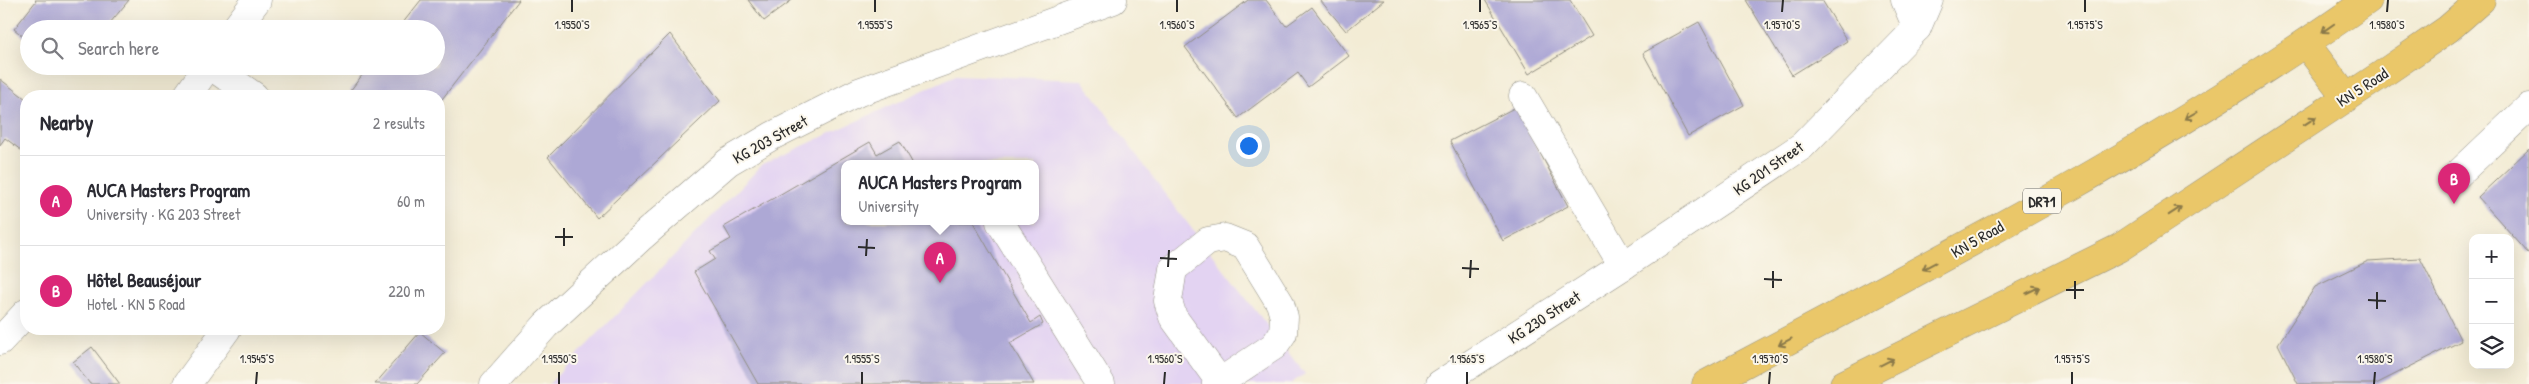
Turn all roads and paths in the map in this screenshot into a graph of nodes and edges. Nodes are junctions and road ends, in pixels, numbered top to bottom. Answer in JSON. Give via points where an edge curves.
{"nodes":[{"id":1,"x":257,"y":0,"type":"edge"},
{"id":2,"x":1113,"y":0,"type":"edge"},
{"id":3,"x":1905,"y":0,"type":"edge"},
{"id":4,"x":1929,"y":0,"type":"edge"},
{"id":5,"x":2368,"y":0,"type":"edge"},
{"id":6,"x":2481,"y":0,"type":"edge"},
{"id":7,"x":242,"y":20,"type":"edge"},
{"id":8,"x":1917,"y":28,"type":"junction"},
{"id":9,"x":2306,"y":44,"type":"junction"},
{"id":10,"x":203,"y":75,"type":"edge"},
{"id":11,"x":223,"y":75,"type":"edge"},
{"id":12,"x":192,"y":90,"type":"edge"},
{"id":13,"x":245,"y":90,"type":"edge"},
{"id":14,"x":1523,"y":96,"type":"dead end"},
{"id":15,"x":2346,"y":97,"type":"junction"},
{"id":16,"x":2529,"y":107,"type":"edge"},
{"id":17,"x":2454,"y":178,"type":"dead end"},
{"id":18,"x":1002,"y":225,"type":"edge"},
{"id":19,"x":1623,"y":266,"type":"junction"},
{"id":20,"x":20,"y":320,"type":"edge"},
{"id":21,"x":223,"y":335,"type":"edge"},
{"id":22,"x":0,"y":341,"type":"edge"},
{"id":23,"x":1218,"y":383,"type":"edge"},
{"id":24,"x":187,"y":384,"type":"edge"},
{"id":25,"x":494,"y":384,"type":"edge"},
{"id":26,"x":1101,"y":384,"type":"edge"},
{"id":27,"x":1440,"y":384,"type":"edge"},
{"id":28,"x":1706,"y":384,"type":"edge"},
{"id":29,"x":1844,"y":384,"type":"edge"}],
"edges":[{"from":1,"to":7,"type":"street"},
{"from":2,"to":25,"type":"street","name":"KG 203 Street","via":[[859,92],[728,162],[639,238],[546,325]]},
{"from":3,"to":8,"type":"street"},
{"from":4,"to":8,"type":"street","name":"KG 201 Street"},
{"from":5,"to":9,"type":"main road","name":"KN 5 Road","number":"DR71","one_way":true},
{"from":6,"to":15,"type":"main road","name":"KN 5 Road","via":[[2448,29]]},
{"from":8,"to":19,"type":"street","name":"KG 201 Street","via":[[1802,146]]},
{"from":9,"to":15,"type":"main road"},
{"from":9,"to":28,"type":"main road","name":"KN 5 Road","number":"DR71","one_way":true,"via":[[1963,248]]},
{"from":10,"to":12,"type":"street"},
{"from":11,"to":13,"type":"street"},
{"from":14,"to":19,"type":"street"},
{"from":29,"to":15,"type":"main road","name":"KN 5 Road","one_way":true,"via":[[2119,248]]},
{"from":16,"to":17,"type":"street"},
{"from":18,"to":26,"type":"street"},
{"from":19,"to":27,"type":"street","name":"KG 230 Street"},
{"from":20,"to":22,"type":"street"},
{"from":21,"to":24,"type":"street"},
{"from":23,"to":23,"type":"street","via":[[1274,346],[1283,334],[1284,317],[1280,303],[1244,246],[1226,238],[1208,241],[1173,269],[1168,302],[1173,317]]}]}
